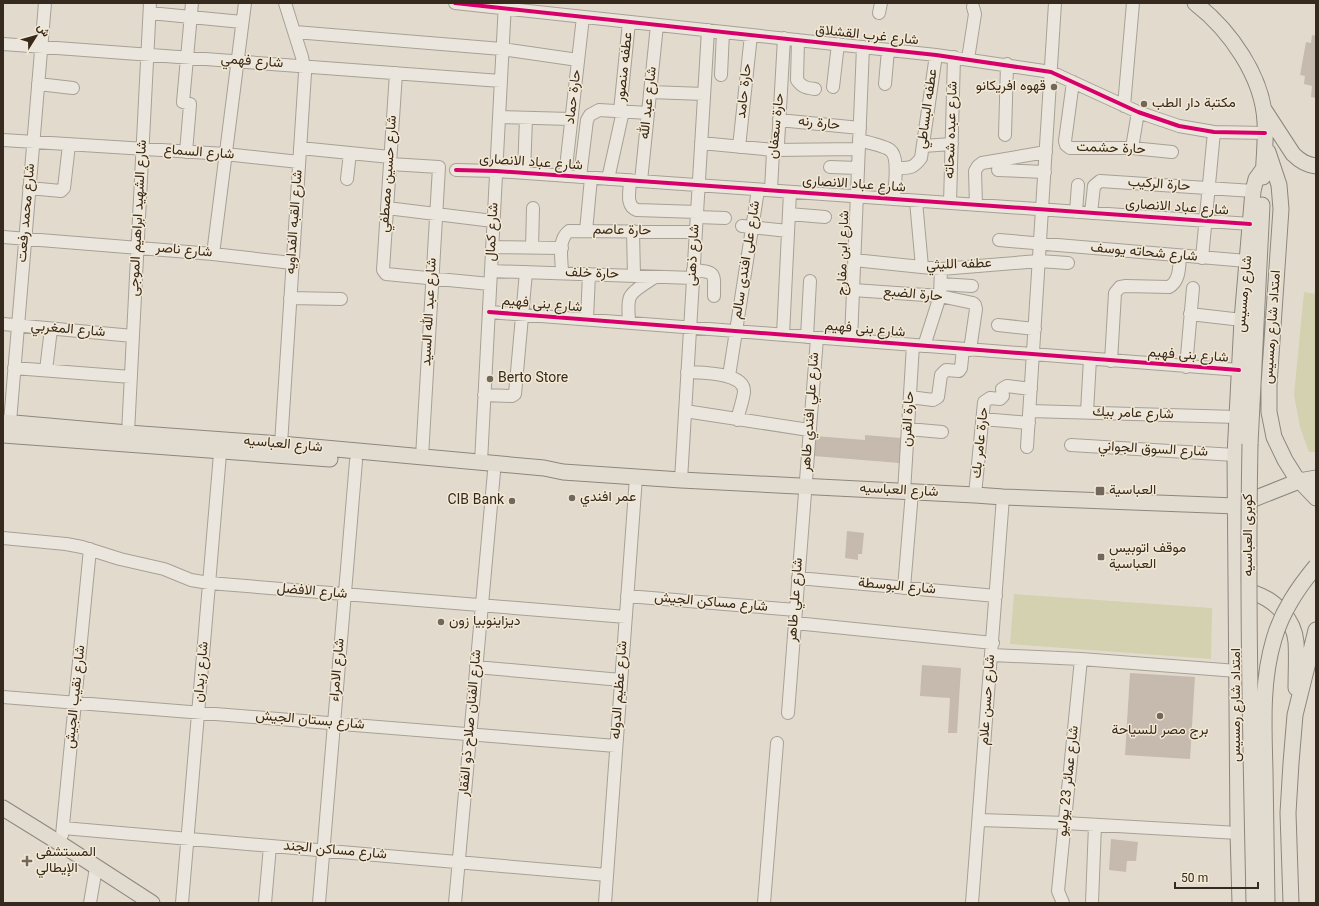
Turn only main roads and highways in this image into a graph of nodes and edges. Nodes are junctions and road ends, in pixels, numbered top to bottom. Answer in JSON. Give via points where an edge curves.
{"nodes":[{"id":1,"x":1196,"y":3,"type":"edge"},
{"id":2,"x":1264,"y":108,"type":"junction"},
{"id":3,"x":1265,"y":138,"type":"junction"},
{"id":4,"x":1316,"y":166,"type":"edge"},
{"id":5,"x":1264,"y":168,"type":"junction"},
{"id":6,"x":5,"y":426,"type":"edge"},
{"id":7,"x":221,"y":446,"type":"junction"},
{"id":8,"x":563,"y":472,"type":"junction"},
{"id":9,"x":1316,"y":478,"type":"edge"},
{"id":10,"x":1299,"y":481,"type":"junction"},
{"id":11,"x":1316,"y":498,"type":"edge"},
{"id":12,"x":1236,"y":506,"type":"junction"},
{"id":13,"x":1316,"y":566,"type":"edge"},
{"id":14,"x":1236,"y":591,"type":"junction"},
{"id":15,"x":1316,"y":630,"type":"edge"},
{"id":16,"x":1296,"y":715,"type":"junction"},
{"id":17,"x":3,"y":808,"type":"edge"},
{"id":18,"x":152,"y":903,"type":"edge"},
{"id":19,"x":1240,"y":903,"type":"edge"},
{"id":20,"x":1254,"y":903,"type":"edge"},
{"id":21,"x":1267,"y":903,"type":"edge"},
{"id":22,"x":1291,"y":903,"type":"edge"}],
"edges":[{"from":1,"to":2,"type":"main road","name":"شارع رمسيس","via":[[1226,33],[1239,52],[1251,72]]},
{"from":2,"to":3,"type":"main road","name":"شارع رمسيس"},
{"from":2,"to":4,"type":"main road","name":"شارع رمسيس","via":[[1293,154],[1306,164]]},
{"from":3,"to":5,"type":"main road","name":"شارع رمسيس"},
{"from":3,"to":10,"type":"main road","name":"امتداد شارع رمسيس","via":[[1279,185],[1281,209],[1269,412],[1274,438]]},
{"from":5,"to":12,"type":"main road","name":"شارع رمسيس","via":[[1256,179],[1253,191],[1242,320],[1235,455]]},
{"from":5,"to":20,"type":"main road","name":"كوبرى العباسيه","bridge":true,"via":[[1249,507]]},
{"from":6,"to":7,"type":"main road","name":"شارع العباسيه"},
{"from":6,"to":7,"type":"main road","name":"شارع العباسيه","via":[[128,433]]},
{"from":7,"to":8,"type":"main road","name":"شارع العباسيه","via":[[356,461],[494,472]]},
{"from":7,"to":8,"type":"main road","name":"شارع العباسيه","via":[[281,444],[549,468]]},
{"from":8,"to":12,"type":"main road","name":"شارع العباسيه","via":[[1003,497]]},
{"from":9,"to":10,"type":"main road"},
{"from":10,"to":11,"type":"main road","name":"امتداد شارع رمسيس"},
{"from":10,"to":12,"type":"main road"},
{"from":12,"to":14,"type":"main road","name":"امتداد شارع رمسيس"},
{"from":13,"to":21,"type":"main road","bridge":true,"via":[[1294,594],[1280,621],[1267,673],[1264,719]]},
{"from":14,"to":16,"type":"main road","via":[[1253,592],[1265,597],[1286,616],[1292,628],[1296,641]]},
{"from":14,"to":19,"type":"main road","name":"امتداد شارع رمسيس"},
{"from":15,"to":16,"type":"main road"},
{"from":16,"to":22,"type":"main road","via":[[1288,813]]},
{"from":17,"to":18,"type":"main road"}]}
